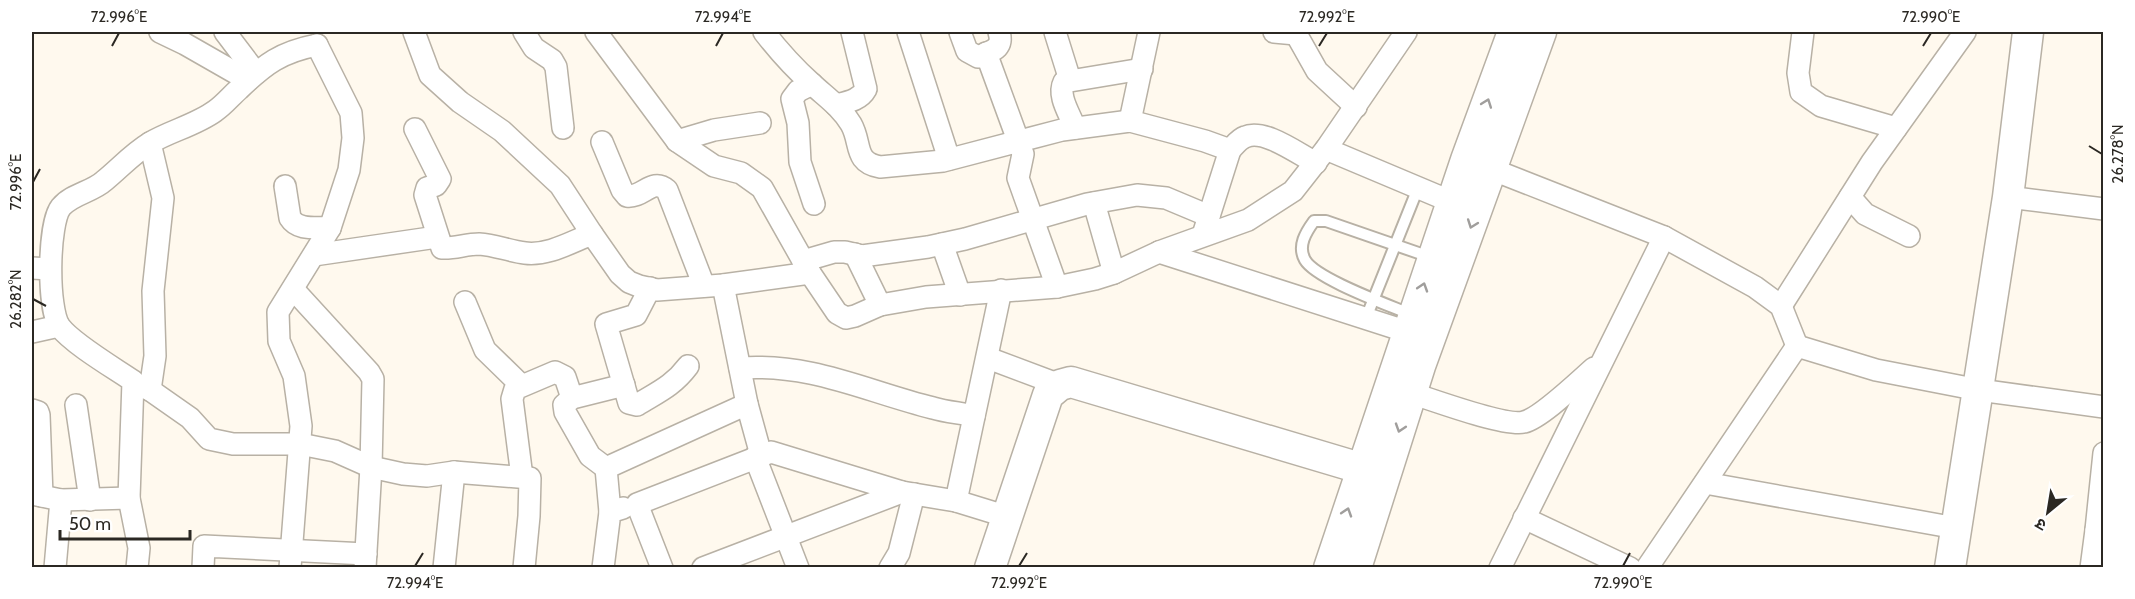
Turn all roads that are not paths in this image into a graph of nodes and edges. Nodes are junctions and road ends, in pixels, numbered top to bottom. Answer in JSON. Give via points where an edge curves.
{"nodes":[{"id":1,"x":225,"y":32,"type":"edge"},
{"id":2,"x":414,"y":32,"type":"edge"},
{"id":3,"x":524,"y":32,"type":"edge"},
{"id":4,"x":596,"y":32,"type":"edge"},
{"id":5,"x":764,"y":32,"type":"edge"},
{"id":6,"x":852,"y":32,"type":"edge"},
{"id":7,"x":908,"y":32,"type":"edge"},
{"id":8,"x":960,"y":32,"type":"edge"},
{"id":9,"x":999,"y":32,"type":"edge"},
{"id":10,"x":1055,"y":32,"type":"edge"},
{"id":11,"x":1149,"y":32,"type":"edge"},
{"id":12,"x":1274,"y":32,"type":"edge"},
{"id":13,"x":1406,"y":32,"type":"edge"},
{"id":14,"x":1513,"y":32,"type":"edge"},
{"id":15,"x":1541,"y":32,"type":"edge"},
{"id":16,"x":1803,"y":32,"type":"edge"},
{"id":17,"x":1965,"y":32,"type":"edge"},
{"id":18,"x":2028,"y":32,"type":"edge"},
{"id":19,"x":1296,"y":33,"type":"edge"},
{"id":20,"x":170,"y":34,"type":"edge"},
{"id":21,"x":320,"y":38,"type":"edge"},
{"id":22,"x":986,"y":53,"type":"junction"},
{"id":23,"x":1142,"y":69,"type":"junction"},
{"id":24,"x":252,"y":77,"type":"junction"},
{"id":25,"x":1070,"y":80,"type":"junction"},
{"id":26,"x":812,"y":84,"type":"junction"},
{"id":27,"x":836,"y":105,"type":"junction"},
{"id":28,"x":1356,"y":107,"type":"junction"},
{"id":29,"x":1130,"y":121,"type":"junction"},
{"id":30,"x":760,"y":123,"type":"dead end"},
{"id":31,"x":562,"y":128,"type":"dead end"},
{"id":32,"x":1075,"y":128,"type":"junction"},
{"id":33,"x":1896,"y":128,"type":"junction"},
{"id":34,"x":415,"y":129,"type":"dead end"},
{"id":35,"x":677,"y":141,"type":"junction"},
{"id":36,"x":1018,"y":141,"type":"junction"},
{"id":37,"x":602,"y":142,"type":"dead end"},
{"id":38,"x":150,"y":143,"type":"junction"},
{"id":39,"x":1230,"y":150,"type":"junction"},
{"id":40,"x":1321,"y":156,"type":"junction"},
{"id":41,"x":949,"y":159,"type":"junction"},
{"id":42,"x":1491,"y":169,"type":"junction"},
{"id":43,"x":285,"y":186,"type":"dead end"},
{"id":44,"x":1418,"y":188,"type":"junction"},
{"id":45,"x":1850,"y":197,"type":"junction"},
{"id":46,"x":2008,"y":197,"type":"junction"},
{"id":47,"x":1452,"y":202,"type":"junction"},
{"id":48,"x":1094,"y":203,"type":"junction"},
{"id":49,"x":814,"y":204,"type":"dead end"},
{"id":50,"x":2103,"y":209,"type":"edge"},
{"id":51,"x":1032,"y":218,"type":"junction"},
{"id":52,"x":1206,"y":226,"type":"junction"},
{"id":53,"x":330,"y":228,"type":"junction"},
{"id":54,"x":592,"y":234,"type":"junction"},
{"id":55,"x":1909,"y":236,"type":"dead end"},
{"id":56,"x":437,"y":237,"type":"junction"},
{"id":57,"x":1664,"y":237,"type":"junction"},
{"id":58,"x":942,"y":244,"type":"junction"},
{"id":59,"x":1394,"y":245,"type":"junction"},
{"id":60,"x":1159,"y":252,"type":"junction"},
{"id":61,"x":855,"y":254,"type":"junction"},
{"id":62,"x":314,"y":255,"type":"junction"},
{"id":63,"x":1433,"y":258,"type":"junction"},
{"id":64,"x":806,"y":267,"type":"junction"},
{"id":65,"x":41,"y":268,"type":"edge"},
{"id":66,"x":1114,"y":273,"type":"junction"},
{"id":67,"x":714,"y":286,"type":"junction"},
{"id":68,"x":1057,"y":287,"type":"junction"},
{"id":69,"x":651,"y":288,"type":"junction"},
{"id":70,"x":293,"y":289,"type":"junction"},
{"id":71,"x":1001,"y":290,"type":"junction"},
{"id":72,"x":960,"y":296,"type":"junction"},
{"id":73,"x":1374,"y":298,"type":"junction"},
{"id":74,"x":465,"y":302,"type":"dead end"},
{"id":75,"x":880,"y":305,"type":"junction"},
{"id":76,"x":1781,"y":306,"type":"junction"},
{"id":77,"x":1366,"y":318,"type":"junction"},
{"id":78,"x":1411,"y":324,"type":"junction"},
{"id":79,"x":59,"y":326,"type":"junction"},
{"id":80,"x":32,"y":332,"type":"edge"},
{"id":81,"x":1797,"y":346,"type":"junction"},
{"id":82,"x":988,"y":358,"type":"junction"},
{"id":83,"x":1601,"y":362,"type":"junction"},
{"id":84,"x":688,"y":366,"type":"dead end"},
{"id":85,"x":740,"y":368,"type":"junction"},
{"id":86,"x":521,"y":385,"type":"junction"},
{"id":87,"x":1060,"y":385,"type":"junction"},
{"id":88,"x":142,"y":386,"type":"junction"},
{"id":89,"x":624,"y":386,"type":"junction"},
{"id":90,"x":1979,"y":390,"type":"junction"},
{"id":91,"x":1411,"y":393,"type":"junction"},
{"id":92,"x":572,"y":398,"type":"junction"},
{"id":93,"x":747,"y":404,"type":"junction"},
{"id":94,"x":76,"y":405,"type":"dead end"},
{"id":95,"x":2103,"y":407,"type":"edge"},
{"id":96,"x":32,"y":410,"type":"edge"},
{"id":97,"x":974,"y":416,"type":"junction"},
{"id":98,"x":300,"y":444,"type":"junction"},
{"id":99,"x":2103,"y":453,"type":"edge"},
{"id":100,"x":758,"y":456,"type":"junction"},
{"id":101,"x":371,"y":468,"type":"junction"},
{"id":102,"x":606,"y":468,"type":"junction"},
{"id":103,"x":454,"y":472,"type":"junction"},
{"id":104,"x":1373,"y":472,"type":"junction"},
{"id":105,"x":522,"y":477,"type":"junction"},
{"id":106,"x":1705,"y":483,"type":"junction"},
{"id":107,"x":908,"y":493,"type":"junction"},
{"id":108,"x":45,"y":497,"type":"edge"},
{"id":109,"x":129,"y":498,"type":"junction"},
{"id":110,"x":90,"y":500,"type":"junction"},
{"id":111,"x":956,"y":501,"type":"junction"},
{"id":112,"x":638,"y":504,"type":"junction"},
{"id":113,"x":610,"y":512,"type":"junction"},
{"id":114,"x":1008,"y":517,"type":"junction"},
{"id":115,"x":1524,"y":518,"type":"junction"},
{"id":116,"x":1956,"y":528,"type":"junction"},
{"id":117,"x":2099,"y":530,"type":"edge"},
{"id":118,"x":786,"y":536,"type":"junction"},
{"id":119,"x":290,"y":559,"type":"edge"},
{"id":120,"x":366,"y":561,"type":"edge"},
{"id":121,"x":55,"y":567,"type":"edge"},
{"id":122,"x":137,"y":567,"type":"edge"},
{"id":123,"x":203,"y":567,"type":"edge"},
{"id":124,"x":444,"y":567,"type":"edge"},
{"id":125,"x":524,"y":567,"type":"edge"},
{"id":126,"x":603,"y":567,"type":"edge"},
{"id":127,"x":662,"y":567,"type":"edge"},
{"id":128,"x":703,"y":567,"type":"edge"},
{"id":129,"x":798,"y":567,"type":"edge"},
{"id":130,"x":890,"y":567,"type":"edge"},
{"id":131,"x":990,"y":567,"type":"edge"},
{"id":132,"x":1329,"y":567,"type":"edge"},
{"id":133,"x":1356,"y":567,"type":"edge"},
{"id":134,"x":1500,"y":567,"type":"edge"},
{"id":135,"x":1630,"y":567,"type":"edge"},
{"id":136,"x":1647,"y":567,"type":"edge"},
{"id":137,"x":1950,"y":567,"type":"edge"},
{"id":138,"x":2091,"y":567,"type":"edge"}],
"edges":[{"from":1,"to":24,"type":"street"},
{"from":2,"to":54,"type":"street","via":[[430,75],[554,178]]},
{"from":3,"to":31,"type":"street","via":[[534,48],[556,67]]},
{"from":4,"to":35,"type":"street"},
{"from":5,"to":26,"type":"street"},
{"from":6,"to":27,"type":"street","via":[[866,89],[857,99]]},
{"from":7,"to":41,"type":"street"},
{"from":8,"to":22,"type":"street","via":[[967,51],[978,57]]},
{"from":9,"to":22,"type":"street","via":[[999,46]]},
{"from":10,"to":25,"type":"street"},
{"from":11,"to":23,"type":"street"},
{"from":12,"to":19,"type":"street"},
{"from":13,"to":28,"type":"street"},
{"from":47,"to":14,"type":"main road","one_way":true},
{"from":15,"to":42,"type":"main road"},
{"from":16,"to":33,"type":"street","via":[[1798,73],[1801,92],[1821,106]]},
{"from":17,"to":33,"type":"street"},
{"from":18,"to":46,"type":"main road"},
{"from":19,"to":28,"type":"street","via":[[1317,71]]},
{"from":20,"to":24,"type":"street"},
{"from":21,"to":24,"type":"street","via":[[271,61]]},
{"from":21,"to":53,"type":"street","via":[[351,113],[353,138],[349,170]]},
{"from":22,"to":36,"type":"street"},
{"from":23,"to":25,"type":"street"},
{"from":23,"to":29,"type":"street"},
{"from":24,"to":38,"type":"street","via":[[215,112]]},
{"from":25,"to":32,"type":"street","via":[[1064,82],[1061,94]]},
{"from":26,"to":27,"type":"street"},
{"from":26,"to":49,"type":"street","via":[[798,90],[792,99],[800,162]]},
{"from":27,"to":41,"type":"street","via":[[851,125],[864,161],[871,165]]},
{"from":28,"to":40,"type":"street"},
{"from":29,"to":32,"type":"street"},
{"from":29,"to":39,"type":"street"},
{"from":30,"to":35,"type":"street"},
{"from":32,"to":36,"type":"street"},
{"from":33,"to":45,"type":"street"},
{"from":34,"to":56,"type":"street","via":[[440,179],[425,192]]},
{"from":35,"to":64,"type":"street","via":[[714,166],[741,173],[762,188]]},
{"from":36,"to":41,"type":"street"},
{"from":36,"to":51,"type":"street","via":[[1023,154],[1018,177]]},
{"from":37,"to":67,"type":"street","via":[[627,196],[654,185],[667,190]]},
{"from":38,"to":65,"type":"street","via":[[103,182],[62,205],[55,216]]},
{"from":38,"to":88,"type":"street","via":[[163,198],[153,291],[155,356]]},
{"from":39,"to":40,"type":"street","via":[[1243,137],[1256,134]]},
{"from":39,"to":52,"type":"street"},
{"from":40,"to":44,"type":"street"},
{"from":40,"to":52,"type":"street","via":[[1293,191],[1266,210],[1248,220]]},
{"from":42,"to":57,"type":"street"},
{"from":42,"to":91,"type":"main road","one_way":true},
{"from":43,"to":53,"type":"street","via":[[293,223]]},
{"from":44,"to":47,"type":"street"},
{"from":44,"to":59,"type":"lane"},
{"from":45,"to":55,"type":"street","via":[[1865,214]]},
{"from":45,"to":76,"type":"street"},
{"from":46,"to":50,"type":"street"},
{"from":46,"to":90,"type":"main road"},
{"from":47,"to":63,"type":"main road"},
{"from":48,"to":51,"type":"street"},
{"from":48,"to":52,"type":"street","via":[[1152,195],[1166,198]]},
{"from":48,"to":66,"type":"street"},
{"from":51,"to":58,"type":"street"},
{"from":51,"to":68,"type":"street"},
{"from":52,"to":60,"type":"street"},
{"from":53,"to":62,"type":"street"},
{"from":54,"to":56,"type":"street","via":[[538,253],[469,244],[442,248]]},
{"from":54,"to":69,"type":"street","via":[[629,282]]},
{"from":56,"to":62,"type":"street"},
{"from":57,"to":76,"type":"street","via":[[1755,287]]},
{"from":57,"to":83,"type":"street"},
{"from":58,"to":61,"type":"street","via":[[874,255]]},
{"from":58,"to":72,"type":"street"},
{"from":59,"to":63,"type":"lane"},
{"from":59,"to":73,"type":"lane"},
{"from":59,"to":73,"type":"lane","via":[[1326,222],[1314,221],[1304,237],[1302,249],[1312,267]]},
{"from":60,"to":66,"type":"street"},
{"from":60,"to":77,"type":"street"},
{"from":61,"to":64,"type":"street","via":[[834,252]]},
{"from":61,"to":75,"type":"street"},
{"from":62,"to":70,"type":"street"},
{"from":78,"to":63,"type":"main road","one_way":true},
{"from":64,"to":67,"type":"street"},
{"from":64,"to":75,"type":"street","via":[[842,317]]},
{"from":65,"to":79,"type":"street"},
{"from":66,"to":68,"type":"street"},
{"from":67,"to":69,"type":"street"},
{"from":67,"to":85,"type":"street"},
{"from":68,"to":71,"type":"street"},
{"from":69,"to":89,"type":"street","via":[[636,315],[606,324]]},
{"from":70,"to":98,"type":"street","via":[[278,312],[279,341],[294,376]]},
{"from":70,"to":101,"type":"street","via":[[373,379]]},
{"from":71,"to":72,"type":"street"},
{"from":71,"to":82,"type":"street"},
{"from":72,"to":75,"type":"street"},
{"from":73,"to":77,"type":"lane"},
{"from":73,"to":78,"type":"lane"},
{"from":74,"to":86,"type":"street","via":[[485,350]]},
{"from":76,"to":81,"type":"street"},
{"from":77,"to":78,"type":"street"},
{"from":78,"to":104,"type":"main road","via":[[1392,384]]},
{"from":79,"to":80,"type":"street"},
{"from":79,"to":88,"type":"street"},
{"from":81,"to":90,"type":"street","via":[[1876,370]]},
{"from":81,"to":106,"type":"street"},
{"from":82,"to":87,"type":"street"},
{"from":82,"to":97,"type":"street"},
{"from":83,"to":91,"type":"street","via":[[1524,423],[1506,422]]},
{"from":83,"to":115,"type":"street"},
{"from":84,"to":89,"type":"street","via":[[676,381],[637,405],[629,403]]},
{"from":85,"to":93,"type":"street"},
{"from":85,"to":97,"type":"street","via":[[764,366],[815,373],[934,409]]},
{"from":86,"to":92,"type":"street","via":[[555,372],[565,377]]},
{"from":86,"to":105,"type":"street","via":[[512,399]]},
{"from":87,"to":104,"type":"main road","via":[[1071,382]]},
{"from":87,"to":114,"type":"main road","via":[[1048,395]]},
{"from":88,"to":98,"type":"street","via":[[190,418],[209,439],[233,444]]},
{"from":88,"to":109,"type":"street"},
{"from":89,"to":92,"type":"street"},
{"from":90,"to":95,"type":"street"},
{"from":90,"to":116,"type":"main road"},
{"from":91,"to":104,"type":"main road","one_way":true},
{"from":92,"to":102,"type":"street","via":[[564,405],[565,412],[590,456]]},
{"from":93,"to":100,"type":"street"},
{"from":93,"to":102,"type":"street"},
{"from":94,"to":110,"type":"street"},
{"from":96,"to":108,"type":"street","via":[[39,415]]},
{"from":97,"to":111,"type":"street"},
{"from":98,"to":101,"type":"street","via":[[335,451]]},
{"from":98,"to":119,"type":"street"},
{"from":99,"to":117,"type":"street"},
{"from":100,"to":107,"type":"street","via":[[771,452]]},
{"from":100,"to":112,"type":"street"},
{"from":100,"to":118,"type":"street"},
{"from":101,"to":103,"type":"street","via":[[427,476]]},
{"from":101,"to":120,"type":"street"},
{"from":102,"to":113,"type":"street"},
{"from":103,"to":105,"type":"street"},
{"from":103,"to":124,"type":"street"},
{"from":132,"to":104,"type":"main road","one_way":true},
{"from":104,"to":133,"type":"main road"},
{"from":105,"to":125,"type":"street","via":[[530,478]]},
{"from":106,"to":116,"type":"street"},
{"from":106,"to":136,"type":"street"},
{"from":107,"to":111,"type":"street"},
{"from":107,"to":118,"type":"street"},
{"from":107,"to":130,"type":"street","via":[[898,553]]},
{"from":108,"to":110,"type":"street"},
{"from":108,"to":121,"type":"street"},
{"from":109,"to":110,"type":"street"},
{"from":109,"to":122,"type":"street","via":[[139,548]]},
{"from":111,"to":114,"type":"street"},
{"from":112,"to":113,"type":"street"},
{"from":112,"to":127,"type":"street"},
{"from":113,"to":126,"type":"street"},
{"from":114,"to":131,"type":"main road"},
{"from":115,"to":134,"type":"street"},
{"from":115,"to":135,"type":"street"},
{"from":116,"to":137,"type":"main road"},
{"from":117,"to":138,"type":"street"},
{"from":118,"to":128,"type":"street"},
{"from":118,"to":129,"type":"street"},
{"from":119,"to":120,"type":"street"},
{"from":119,"to":123,"type":"street","via":[[204,546]]}]}
